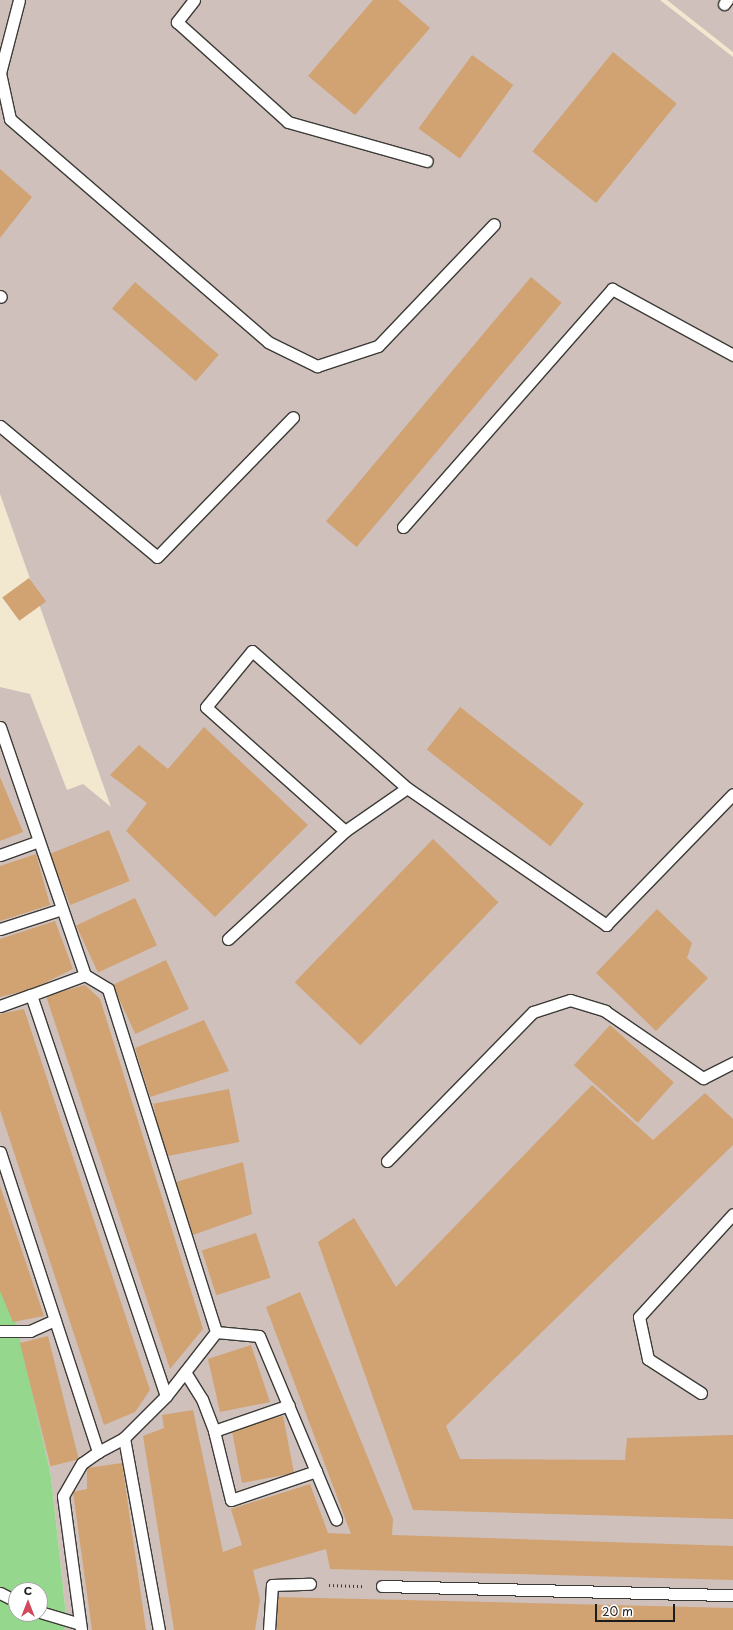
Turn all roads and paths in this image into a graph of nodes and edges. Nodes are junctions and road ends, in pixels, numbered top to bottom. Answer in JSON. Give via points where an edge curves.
{"nodes":[{"id":1,"x":19,"y":0,"type":"edge"},
{"id":2,"x":194,"y":0,"type":"edge"},
{"id":3,"x":0,"y":73,"type":"edge"},
{"id":4,"x":427,"y":161,"type":"dead end"},
{"id":5,"x":494,"y":224,"type":"dead end"},
{"id":6,"x":733,"y":355,"type":"edge"},
{"id":7,"x":293,"y":417,"type":"dead end"},
{"id":8,"x":0,"y":426,"type":"edge"},
{"id":9,"x":404,"y":527,"type":"dead end"},
{"id":10,"x":0,"y":727,"type":"edge"},
{"id":11,"x":4,"y":755,"type":"edge"},
{"id":12,"x":407,"y":788,"type":"junction"},
{"id":13,"x":733,"y":794,"type":"edge"},
{"id":14,"x":345,"y":831,"type":"junction"},
{"id":15,"x":39,"y":841,"type":"junction"},
{"id":16,"x":0,"y":855,"type":"edge"},
{"id":17,"x":62,"y":908,"type":"junction"},
{"id":18,"x":0,"y":929,"type":"edge"},
{"id":19,"x":228,"y":938,"type":"dead end"},
{"id":20,"x":85,"y":975,"type":"junction"},
{"id":21,"x":31,"y":995,"type":"junction"},
{"id":22,"x":0,"y":1006,"type":"edge"},
{"id":23,"x":733,"y":1063,"type":"edge"},
{"id":24,"x":0,"y":1152,"type":"edge"},
{"id":25,"x":387,"y":1161,"type":"dead end"},
{"id":26,"x":733,"y":1214,"type":"edge"},
{"id":27,"x":55,"y":1320,"type":"junction"},
{"id":28,"x":0,"y":1331,"type":"edge"},
{"id":29,"x":216,"y":1332,"type":"junction"},
{"id":30,"x":185,"y":1372,"type":"junction"},
{"id":31,"x":700,"y":1393,"type":"dead end"},
{"id":32,"x":166,"y":1396,"type":"junction"},
{"id":33,"x":289,"y":1405,"type":"junction"},
{"id":34,"x":214,"y":1431,"type":"junction"},
{"id":35,"x":124,"y":1438,"type":"junction"},
{"id":36,"x":98,"y":1452,"type":"junction"},
{"id":37,"x":316,"y":1471,"type":"junction"},
{"id":38,"x":336,"y":1519,"type":"dead end"},
{"id":39,"x":310,"y":1584,"type":"joint"},
{"id":40,"x":382,"y":1586,"type":"joint"},
{"id":41,"x":733,"y":1595,"type":"edge"},
{"id":42,"x":48,"y":1615,"type":"edge"},
{"id":43,"x":80,"y":1627,"type":"edge"},
{"id":44,"x":159,"y":1630,"type":"edge"},
{"id":45,"x":269,"y":1630,"type":"edge"}],
"edges":[{"from":1,"to":3,"type":"lane"},
{"from":2,"to":4,"type":"lane","via":[[177,22],[288,122]]},
{"from":3,"to":5,"type":"lane","via":[[10,119],[268,342],[317,366],[378,346]]},
{"from":6,"to":9,"type":"lane","via":[[612,289]]},
{"from":7,"to":8,"type":"lane","via":[[157,556]]},
{"from":10,"to":11,"type":"lane"},
{"from":11,"to":15,"type":"lane"},
{"from":12,"to":13,"type":"lane","via":[[606,925]]},
{"from":12,"to":14,"type":"lane"},
{"from":12,"to":14,"type":"lane","via":[[252,652],[206,706]]},
{"from":14,"to":19,"type":"lane"},
{"from":15,"to":16,"type":"lane"},
{"from":15,"to":17,"type":"lane"},
{"from":17,"to":18,"type":"lane"},
{"from":17,"to":20,"type":"lane"},
{"from":20,"to":21,"type":"lane"},
{"from":20,"to":29,"type":"lane","via":[[108,989]]},
{"from":21,"to":22,"type":"lane"},
{"from":21,"to":32,"type":"lane"},
{"from":23,"to":25,"type":"lane","via":[[703,1078],[605,1011],[570,1000],[533,1012]]},
{"from":24,"to":27,"type":"lane"},
{"from":26,"to":31,"type":"lane","via":[[639,1317],[648,1359]]},
{"from":27,"to":28,"type":"lane","via":[[30,1331]]},
{"from":27,"to":36,"type":"lane"},
{"from":29,"to":30,"type":"lane"},
{"from":29,"to":33,"type":"lane","via":[[259,1336]]},
{"from":30,"to":32,"type":"lane"},
{"from":30,"to":34,"type":"lane","via":[[202,1399]]},
{"from":32,"to":35,"type":"lane"},
{"from":33,"to":34,"type":"lane"},
{"from":33,"to":37,"type":"lane"},
{"from":34,"to":37,"type":"lane","via":[[230,1500]]},
{"from":35,"to":36,"type":"lane"},
{"from":35,"to":44,"type":"lane"},
{"from":36,"to":43,"type":"lane","via":[[82,1462],[64,1496]]},
{"from":37,"to":38,"type":"lane"},
{"from":39,"to":40,"type":"path"},
{"from":39,"to":45,"type":"lane","via":[[272,1585]]},
{"from":40,"to":41,"type":"lane"},
{"from":42,"to":43,"type":"lane"}]}
